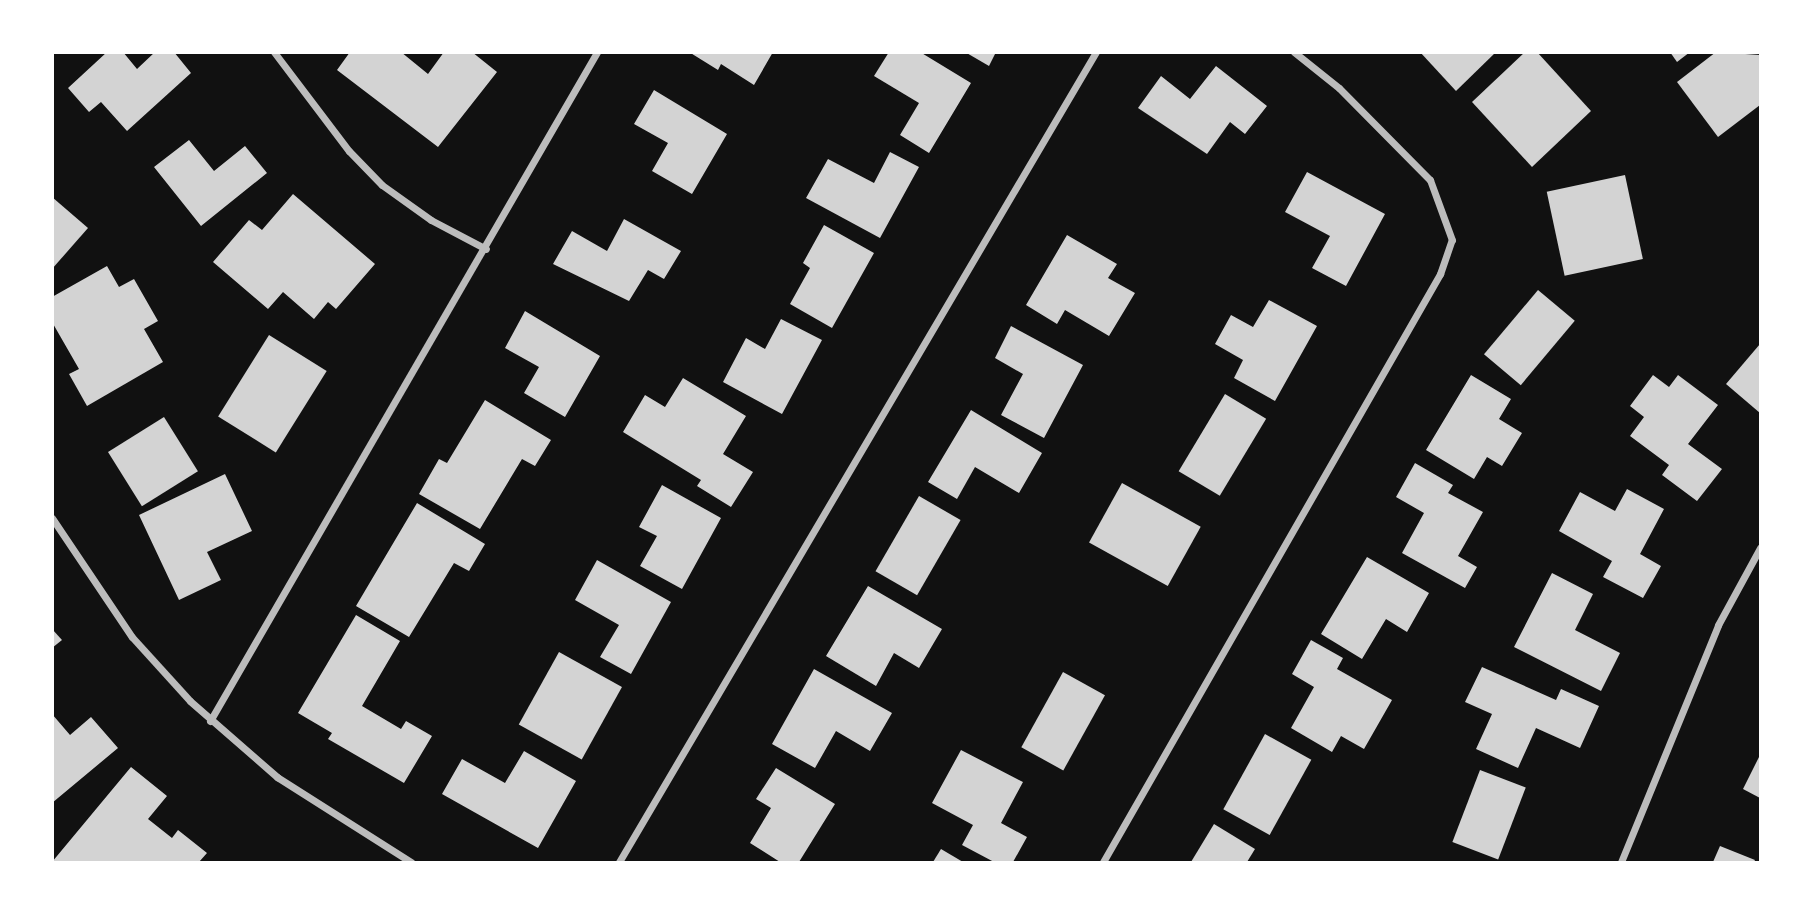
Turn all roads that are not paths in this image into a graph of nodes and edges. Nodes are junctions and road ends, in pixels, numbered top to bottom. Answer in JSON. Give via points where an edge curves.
{"nodes":[{"id":1,"x":274,"y":52,"type":"edge"},
{"id":2,"x":597,"y":52,"type":"edge"},
{"id":3,"x":1096,"y":52,"type":"edge"},
{"id":4,"x":1294,"y":52,"type":"edge"},
{"id":5,"x":486,"y":248,"type":"junction"},
{"id":6,"x":52,"y":518,"type":"edge"},
{"id":7,"x":1760,"y":548,"type":"edge"},
{"id":8,"x":210,"y":721,"type":"junction"},
{"id":9,"x":411,"y":863,"type":"edge"},
{"id":10,"x":619,"y":863,"type":"edge"},
{"id":11,"x":1103,"y":863,"type":"edge"},
{"id":12,"x":1621,"y":863,"type":"edge"}],
"edges":[{"from":1,"to":5,"type":"street","via":[[349,151],[382,185],[431,220]]},
{"from":2,"to":5,"type":"street"},
{"from":3,"to":10,"type":"street"},
{"from":4,"to":11,"type":"street","via":[[1339,88],[1430,180],[1452,240],[1440,274]]},
{"from":5,"to":8,"type":"street"},
{"from":6,"to":8,"type":"street","via":[[132,637]]},
{"from":7,"to":12,"type":"street","via":[[1718,625]]},
{"from":8,"to":9,"type":"street","via":[[277,778]]}]}
